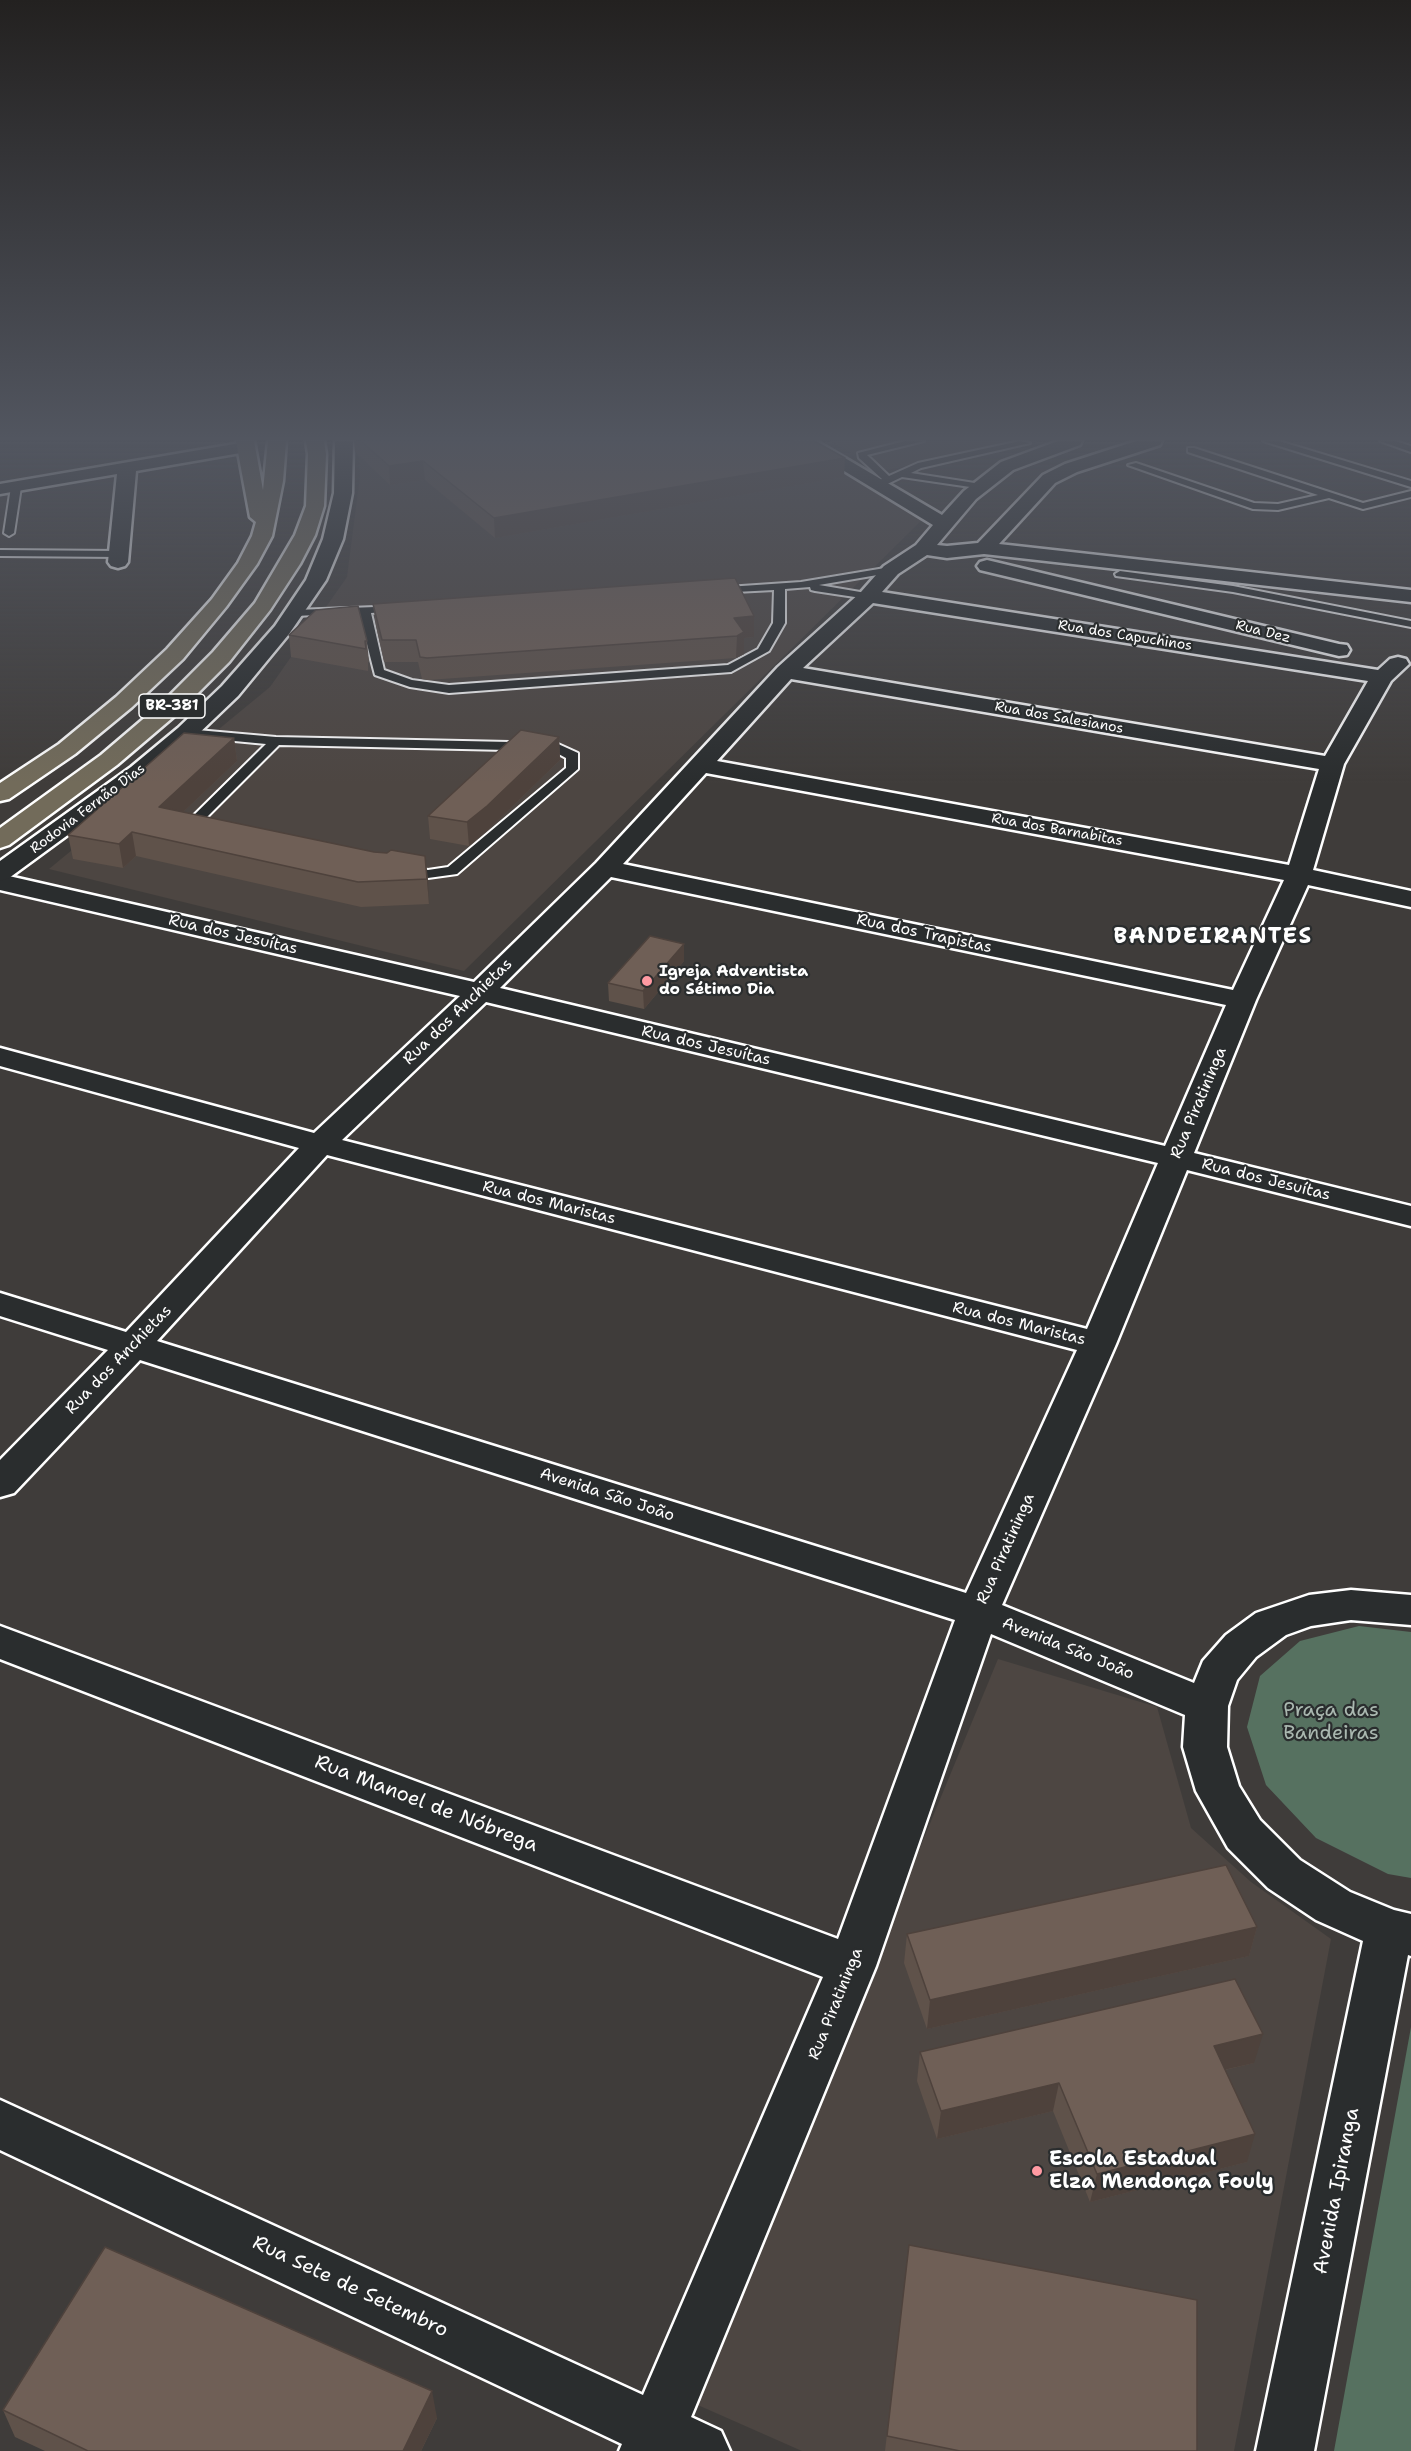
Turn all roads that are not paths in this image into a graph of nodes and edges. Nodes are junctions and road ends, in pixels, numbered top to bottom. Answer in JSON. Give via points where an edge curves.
{"nodes":[{"id":1,"x":57,"y":555,"type":"edge"},
{"id":2,"x":252,"y":555,"type":"edge"},
{"id":3,"x":294,"y":555,"type":"edge"},
{"id":4,"x":326,"y":555,"type":"edge"},
{"id":5,"x":923,"y":555,"type":"edge"},
{"id":6,"x":981,"y":555,"type":"edge"},
{"id":7,"x":984,"y":555,"type":"edge"},
{"id":8,"x":119,"y":558,"type":"edge"},
{"id":9,"x":891,"y":570,"type":"junction"},
{"id":10,"x":1120,"y":574,"type":"dead end"},
{"id":11,"x":801,"y":585,"type":"junction"},
{"id":12,"x":780,"y":586,"type":"junction"},
{"id":13,"x":709,"y":590,"type":"edge"},
{"id":14,"x":868,"y":596,"type":"junction"},
{"id":15,"x":1411,"y":596,"type":"edge"},
{"id":16,"x":412,"y":607,"type":"edge"},
{"id":17,"x":364,"y":609,"type":"junction"},
{"id":18,"x":295,"y":613,"type":"junction"},
{"id":19,"x":1411,"y":624,"type":"edge"},
{"id":20,"x":1397,"y":670,"type":"edge"},
{"id":21,"x":786,"y":672,"type":"junction"},
{"id":22,"x":186,"y":733,"type":"junction"},
{"id":23,"x":276,"y":741,"type":"junction"},
{"id":24,"x":1332,"y":764,"type":"junction"},
{"id":25,"x":702,"y":765,"type":"junction"},
{"id":26,"x":0,"y":794,"type":"edge"},
{"id":27,"x":225,"y":837,"type":"edge"},
{"id":28,"x":0,"y":840,"type":"edge"},
{"id":29,"x":394,"y":868,"type":"edge"},
{"id":30,"x":605,"y":868,"type":"junction"},
{"id":31,"x":0,"y":873,"type":"edge"},
{"id":32,"x":1299,"y":875,"type":"junction"},
{"id":33,"x":0,"y":882,"type":"edge"},
{"id":34,"x":1411,"y":899,"type":"edge"},
{"id":35,"x":480,"y":992,"type":"junction"},
{"id":36,"x":1242,"y":1000,"type":"junction"},
{"id":37,"x":0,"y":1058,"type":"edge"},
{"id":38,"x":320,"y":1144,"type":"junction"},
{"id":39,"x":1176,"y":1158,"type":"junction"},
{"id":40,"x":1411,"y":1216,"type":"edge"},
{"id":41,"x":0,"y":1304,"type":"edge"},
{"id":42,"x":1098,"y":1344,"type":"junction"},
{"id":43,"x":134,"y":1345,"type":"junction"},
{"id":44,"x":0,"y":1483,"type":"edge"},
{"id":45,"x":1411,"y":1610,"type":"edge"},
{"id":46,"x":978,"y":1612,"type":"junction"},
{"id":47,"x":0,"y":1642,"type":"edge"},
{"id":48,"x":1207,"y":1706,"type":"junction"},
{"id":49,"x":1400,"y":1932,"type":"edge"},
{"id":50,"x":852,"y":1966,"type":"junction"},
{"id":51,"x":0,"y":2124,"type":"edge"},
{"id":52,"x":669,"y":2444,"type":"edge"},
{"id":53,"x":1285,"y":2451,"type":"edge"}],
"edges":[{"from":1,"to":8,"type":"lane"},
{"from":2,"to":26,"type":"highway","number":"BR-381","via":[[219,603],[175,654],[67,749]]},
{"from":3,"to":28,"type":"highway","name":"Rodovia Fernão Dias","number":"BR-381","via":[[263,606],[221,657],[170,708],[100,767]]},
{"from":4,"to":18,"type":"street","name":"Rodovia Fernão Dias","number":"BR-381"},
{"from":5,"to":9,"type":"street","name":"Rua dos Anchietas"},
{"from":6,"to":20,"type":"street","name":"Rua Dez"},
{"from":7,"to":15,"type":"street"},
{"from":9,"to":11,"type":"lane"},
{"from":9,"to":14,"type":"street","name":"Rua dos Anchietas"},
{"from":10,"to":19,"type":"lane","via":[[1233,589]]},
{"from":11,"to":12,"type":"lane"},
{"from":11,"to":14,"type":"lane"},
{"from":12,"to":13,"type":"lane"},
{"from":12,"to":17,"type":"lane","via":[[779,624],[763,651],[731,668],[449,689],[410,683],[379,672]]},
{"from":14,"to":20,"type":"street","name":"Rua dos Capuchinos"},
{"from":14,"to":21,"type":"street","name":"Rua dos Anchietas"},
{"from":16,"to":17,"type":"lane"},
{"from":17,"to":18,"type":"lane"},
{"from":18,"to":22,"type":"street","name":"Rodovia Fernão Dias","number":"BR-381","via":[[230,691]]},
{"from":20,"to":24,"type":"street","name":"Rua Piratininga"},
{"from":21,"to":24,"type":"street","name":"Rua dos Salesianos"},
{"from":21,"to":25,"type":"street","name":"Rua dos Anchietas"},
{"from":22,"to":23,"type":"lane"},
{"from":22,"to":31,"type":"street","name":"Rodovia Fernão Dias","number":"BR-381"},
{"from":23,"to":27,"type":"lane","via":[[197,819],[202,833]]},
{"from":23,"to":29,"type":"lane","via":[[556,747],[573,756],[572,769],[452,871],[428,874]]},
{"from":24,"to":32,"type":"street","name":"Rua Piratininga"},
{"from":25,"to":30,"type":"street","name":"Rua dos Anchietas"},
{"from":25,"to":32,"type":"street","name":"Rua dos Barnabitas"},
{"from":30,"to":35,"type":"street","name":"Rua dos Anchietas"},
{"from":30,"to":36,"type":"street","name":"Rua dos Trapistas"},
{"from":32,"to":34,"type":"street","name":"Rua dos Barnabitas"},
{"from":32,"to":36,"type":"street","name":"Rua Piratininga"},
{"from":33,"to":35,"type":"street","name":"Rua dos Jesuítas"},
{"from":35,"to":38,"type":"street","name":"Rua dos Anchietas"},
{"from":35,"to":39,"type":"street","name":"Rua dos Jesuítas"},
{"from":36,"to":39,"type":"street","name":"Rua Piratininga"},
{"from":37,"to":38,"type":"street","name":"Rua dos Maristas"},
{"from":38,"to":42,"type":"street","name":"Rua dos Maristas"},
{"from":38,"to":43,"type":"street","name":"Rua dos Anchietas"},
{"from":39,"to":40,"type":"street","name":"Rua dos Jesuítas"},
{"from":39,"to":42,"type":"street","name":"Rua Piratininga"},
{"from":41,"to":43,"type":"street","name":"Avenida São João"},
{"from":42,"to":46,"type":"street","name":"Rua Piratininga"},
{"from":43,"to":44,"type":"street","name":"Rua dos Anchietas"},
{"from":43,"to":46,"type":"street","name":"Avenida São João"},
{"from":45,"to":48,"type":"street","via":[[1351,1605],[1309,1611],[1271,1624],[1241,1646],[1218,1673]]},
{"from":46,"to":48,"type":"street","name":"Avenida São João"},
{"from":46,"to":50,"type":"street","name":"Rua Piratininga"},
{"from":47,"to":50,"type":"street","name":"Rua Manoel de Nóbrega"},
{"from":48,"to":49,"type":"street","via":[[1206,1747],[1218,1791],[1244,1834],[1284,1874],[1333,1906]]},
{"from":49,"to":53,"type":"street","name":"Avenida Ipiranga"},
{"from":50,"to":52,"type":"street","name":"Rua Piratininga"},
{"from":51,"to":52,"type":"street","name":"Rua Sete de Setembro"}]}
